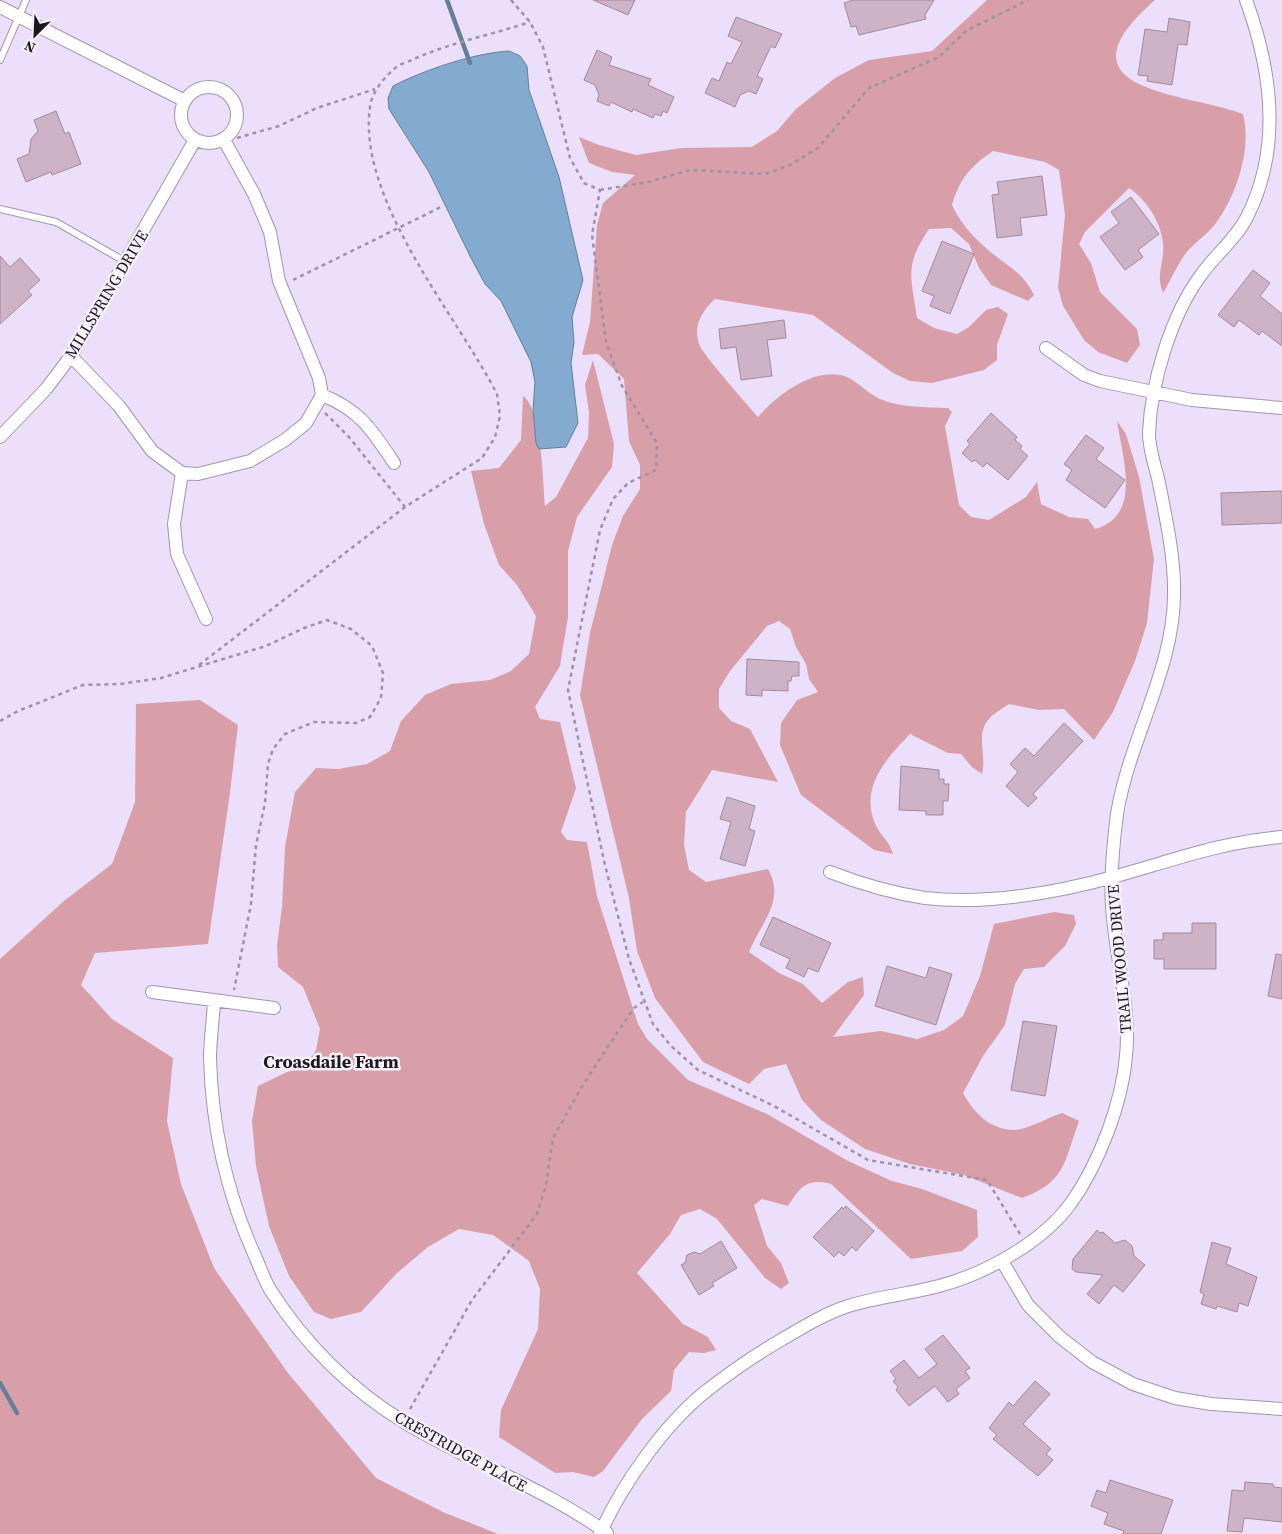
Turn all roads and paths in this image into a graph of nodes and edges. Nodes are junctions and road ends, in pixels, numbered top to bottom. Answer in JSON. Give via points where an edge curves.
{"nodes":[{"id":1,"x":26,"y":0,"type":"edge"},
{"id":2,"x":511,"y":0,"type":"edge"},
{"id":3,"x":1028,"y":0,"type":"edge"},
{"id":4,"x":1246,"y":0,"type":"edge"},
{"id":5,"x":0,"y":7,"type":"edge"},
{"id":6,"x":19,"y":17,"type":"junction"},
{"id":7,"x":530,"y":22,"type":"junction"},
{"id":8,"x":0,"y":60,"type":"edge"},
{"id":9,"x":376,"y":89,"type":"junction"},
{"id":10,"x":185,"y":100,"type":"junction"},
{"id":11,"x":195,"y":140,"type":"junction"},
{"id":12,"x":224,"y":140,"type":"junction"},
{"id":13,"x":600,"y":190,"type":"junction"},
{"id":14,"x":441,"y":207,"type":"dead end"},
{"id":15,"x":0,"y":209,"type":"edge"},
{"id":16,"x":401,"y":228,"type":"junction"},
{"id":17,"x":126,"y":262,"type":"junction"},
{"id":18,"x":281,"y":286,"type":"junction"},
{"id":19,"x":1046,"y":348,"type":"dead end"},
{"id":20,"x":71,"y":356,"type":"junction"},
{"id":21,"x":1155,"y":394,"type":"junction"},
{"id":22,"x":322,"y":395,"type":"junction"},
{"id":23,"x":315,"y":407,"type":"junction"},
{"id":24,"x":1282,"y":408,"type":"edge"},
{"id":25,"x":0,"y":437,"type":"edge"},
{"id":26,"x":394,"y":463,"type":"dead end"},
{"id":27,"x":182,"y":473,"type":"junction"},
{"id":28,"x":405,"y":507,"type":"junction"},
{"id":29,"x":206,"y":619,"type":"dead end"},
{"id":30,"x":199,"y":665,"type":"junction"},
{"id":31,"x":0,"y":721,"type":"edge"},
{"id":32,"x":1282,"y":837,"type":"edge"},
{"id":33,"x":830,"y":872,"type":"dead end"},
{"id":34,"x":1112,"y":878,"type":"junction"},
{"id":35,"x":152,"y":992,"type":"dead end"},
{"id":36,"x":214,"y":1002,"type":"junction"},
{"id":37,"x":643,"y":1002,"type":"junction"},
{"id":38,"x":231,"y":1004,"type":"junction"},
{"id":39,"x":274,"y":1008,"type":"dead end"},
{"id":40,"x":1026,"y":1244,"type":"junction"},
{"id":41,"x":1002,"y":1261,"type":"junction"},
{"id":42,"x":1282,"y":1409,"type":"edge"},
{"id":43,"x":403,"y":1421,"type":"junction"},
{"id":44,"x":603,"y":1532,"type":"edge"}],
"edges":[{"from":1,"to":6,"type":"lane"},
{"from":2,"to":7,"type":"path"},
{"from":3,"to":13,"type":"path","via":[[966,30],[939,57],[868,88],[818,148],[790,165],[765,174],[690,170],[648,182]]},
{"from":4,"to":21,"type":"street","name":"TRAIL WOOD DRIVE","via":[[1271,100],[1268,154],[1258,193],[1245,221],[1202,274],[1179,310],[1171,327]]},
{"from":5,"to":6,"type":"street"},
{"from":6,"to":8,"type":"lane"},
{"from":6,"to":10,"type":"street"},
{"from":7,"to":9,"type":"path","via":[[427,53],[396,68]]},
{"from":7,"to":13,"type":"path","via":[[543,47],[570,158],[584,183]]},
{"from":9,"to":12,"type":"path","via":[[317,108],[263,132]]},
{"from":9,"to":16,"type":"path","via":[[370,106],[374,159],[384,194]]},
{"from":10,"to":11,"type":"street","via":[[181,118],[188,134]]},
{"from":10,"to":12,"type":"street","via":[[199,89],[208,87],[226,93],[236,108],[237,117],[235,126]]},
{"from":11,"to":12,"type":"street","via":[[204,143]]},
{"from":11,"to":17,"type":"street","name":"MILLSPRING DRIVE"},
{"from":12,"to":18,"type":"street","via":[[254,194],[270,232]]},
{"from":13,"to":37,"type":"path","via":[[592,235],[606,342],[622,386],[657,443],[656,470],[628,483],[613,499],[600,530],[568,690],[604,861]]},
{"from":14,"to":16,"type":"path"},
{"from":15,"to":17,"type":"lane","via":[[56,222]]},
{"from":16,"to":18,"type":"path"},
{"from":16,"to":28,"type":"path","via":[[416,259],[486,372],[497,394],[500,416],[495,437],[482,458]]},
{"from":17,"to":20,"type":"street","name":"MILLSPRING DRIVE"},
{"from":18,"to":22,"type":"street","via":[[319,378]]},
{"from":19,"to":21,"type":"street","via":[[1084,375]]},
{"from":20,"to":25,"type":"street","name":"MILLSPRING DRIVE","via":[[46,389]]},
{"from":20,"to":27,"type":"street","via":[[119,406],[152,451]]},
{"from":21,"to":24,"type":"street"},
{"from":21,"to":34,"type":"street","name":"TRAIL WOOD DRIVE","via":[[1150,442],[1168,536],[1174,591],[1164,661],[1142,722],[1118,807]]},
{"from":22,"to":23,"type":"street"},
{"from":22,"to":26,"type":"street","via":[[358,414]]},
{"from":23,"to":27,"type":"street","via":[[306,423],[250,461],[198,474]]},
{"from":23,"to":28,"type":"path","via":[[349,436]]},
{"from":27,"to":29,"type":"street","via":[[174,524],[177,554]]},
{"from":28,"to":30,"type":"path"},
{"from":30,"to":31,"type":"path","via":[[161,678],[83,685],[18,710]]},
{"from":30,"to":38,"type":"path","via":[[266,646],[327,620],[351,629],[372,646],[383,673],[381,698],[370,716],[356,723],[314,722],[285,734],[273,749]]},
{"from":32,"to":34,"type":"street","via":[[1203,849]]},
{"from":33,"to":34,"type":"street","via":[[888,891],[962,900],[1060,889]]},
{"from":34,"to":40,"type":"street","name":"TRAIL WOOD DRIVE","via":[[1112,906],[1127,1042],[1121,1089],[1110,1124],[1080,1188],[1061,1215]]},
{"from":35,"to":36,"type":"street"},
{"from":36,"to":38,"type":"street"},
{"from":36,"to":43,"type":"street","name":"CRESTRIDGE PLACE","via":[[210,1058],[225,1177],[258,1264],[270,1289],[308,1342],[355,1387]]},
{"from":37,"to":40,"type":"path","via":[[653,1024],[671,1046],[698,1070],[774,1106],[868,1160],[988,1180]]},
{"from":37,"to":43,"type":"path","via":[[634,1008],[580,1088],[553,1138],[546,1185],[537,1214],[472,1300]]},
{"from":38,"to":39,"type":"street"},
{"from":40,"to":41,"type":"street","name":"TRAIL WOOD DRIVE"},
{"from":41,"to":42,"type":"street","via":[[1028,1305],[1060,1337],[1092,1362],[1133,1384],[1175,1398]]},
{"from":41,"to":44,"type":"street","name":"TRAIL WOOD DRIVE","via":[[943,1285],[846,1307],[805,1325],[764,1350],[701,1395],[666,1431],[636,1472]]},
{"from":43,"to":44,"type":"street","name":"CRESTRIDGE PLACE","via":[[450,1449],[557,1502]]}]}
